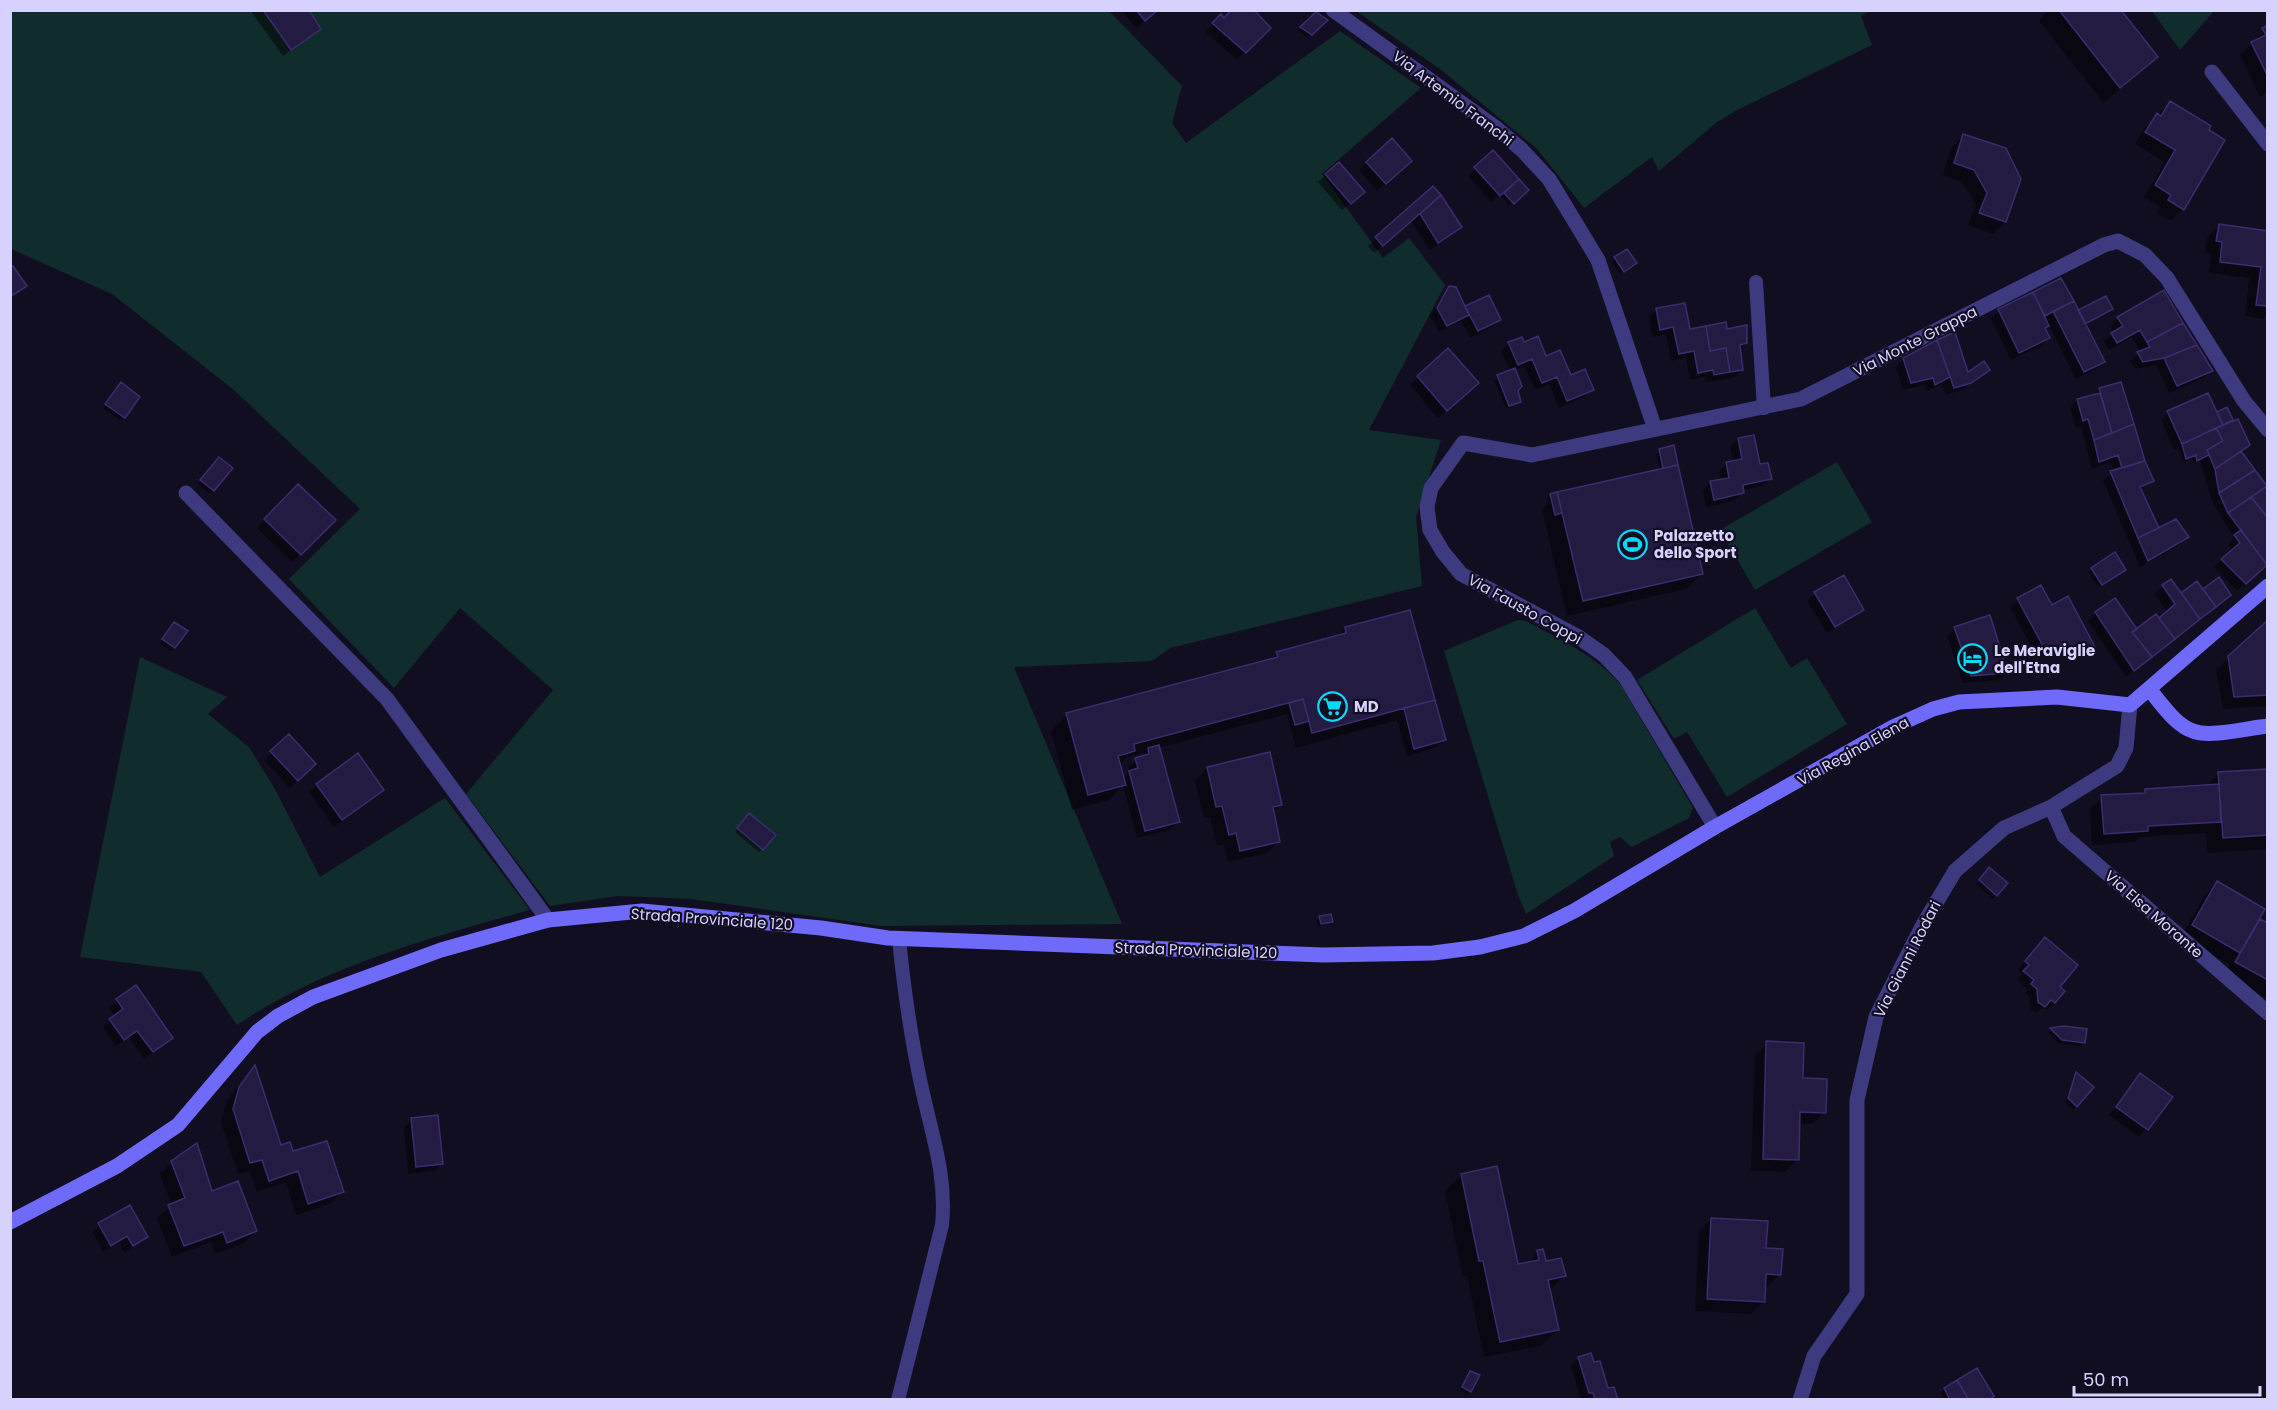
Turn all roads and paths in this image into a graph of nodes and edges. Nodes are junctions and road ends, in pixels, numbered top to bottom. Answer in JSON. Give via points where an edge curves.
{"nodes":[{"id":1,"x":1333,"y":10,"type":"edge"},
{"id":2,"x":2211,"y":72,"type":"dead end"},
{"id":3,"x":2268,"y":144,"type":"edge"},
{"id":4,"x":1756,"y":282,"type":"dead end"},
{"id":5,"x":1764,"y":408,"type":"junction"},
{"id":6,"x":1655,"y":429,"type":"junction"},
{"id":7,"x":2268,"y":430,"type":"edge"},
{"id":8,"x":1463,"y":443,"type":"joint"},
{"id":9,"x":186,"y":493,"type":"dead end"},
{"id":10,"x":2268,"y":586,"type":"edge"},
{"id":11,"x":2149,"y":689,"type":"junction"},
{"id":12,"x":2130,"y":705,"type":"junction"},
{"id":13,"x":2268,"y":726,"type":"edge"},
{"id":14,"x":2051,"y":807,"type":"junction"},
{"id":15,"x":1715,"y":827,"type":"junction"},
{"id":16,"x":548,"y":920,"type":"junction"},
{"id":17,"x":899,"y":939,"type":"junction"},
{"id":18,"x":1433,"y":953,"type":"joint"},
{"id":19,"x":2268,"y":1013,"type":"edge"},
{"id":20,"x":10,"y":1222,"type":"edge"},
{"id":21,"x":898,"y":1400,"type":"edge"},
{"id":22,"x":1800,"y":1400,"type":"edge"}],
"edges":[{"from":1,"to":6,"type":"street","name":"Via Artemio Franchi","via":[[1495,127],[1549,179],[1598,260]]},
{"from":2,"to":3,"type":"street"},
{"from":4,"to":5,"type":"lane"},
{"from":5,"to":6,"type":"street","name":"Via Monte Grappa"},
{"from":5,"to":7,"type":"street","name":"Via Monte Grappa","via":[[1801,399],[2118,241],[2145,255],[2167,278],[2244,401]]},
{"from":6,"to":8,"type":"street","name":"Via Monte Grappa","via":[[1532,455]]},
{"from":8,"to":15,"type":"street","name":"Via Fausto Coppi","via":[[1431,488],[1427,507],[1430,530],[1443,552],[1461,574],[1577,636],[1604,655],[1625,677]]},
{"from":9,"to":16,"type":"street","via":[[387,699]]},
{"from":10,"to":11,"type":"street"},
{"from":11,"to":12,"type":"street"},
{"from":11,"to":13,"type":"street","via":[[2174,718],[2192,731],[2206,734]]},
{"from":12,"to":14,"type":"street","name":"Via Gianni Rodari","via":[[2126,748],[2117,766]]},
{"from":12,"to":15,"type":"street","name":"Via Regina Elena","via":[[2057,697],[1959,702],[1934,709],[1893,727]]},
{"from":14,"to":19,"type":"street","name":"Via Elsa Morante","via":[[2064,836]]},
{"from":14,"to":22,"type":"street","name":"Via Gianni Rodari","via":[[2004,828],[1955,872],[1876,1017],[1857,1100],[1857,1294],[1814,1356]]},
{"from":15,"to":18,"type":"street","name":"Via Regina Elena","via":[[1574,911],[1524,936]]},
{"from":16,"to":17,"type":"street","name":"Strada Provinciale 120","via":[[642,911]]},
{"from":16,"to":20,"type":"street","name":"Strada Provinciale 120","via":[[441,950],[313,997],[278,1016],[257,1032],[178,1125],[117,1166]]},
{"from":17,"to":18,"type":"street","name":"Strada Provinciale 120","via":[[1323,955]]},
{"from":17,"to":21,"type":"lane","via":[[905,1001],[942,1172],[944,1200],[942,1224]]}]}
